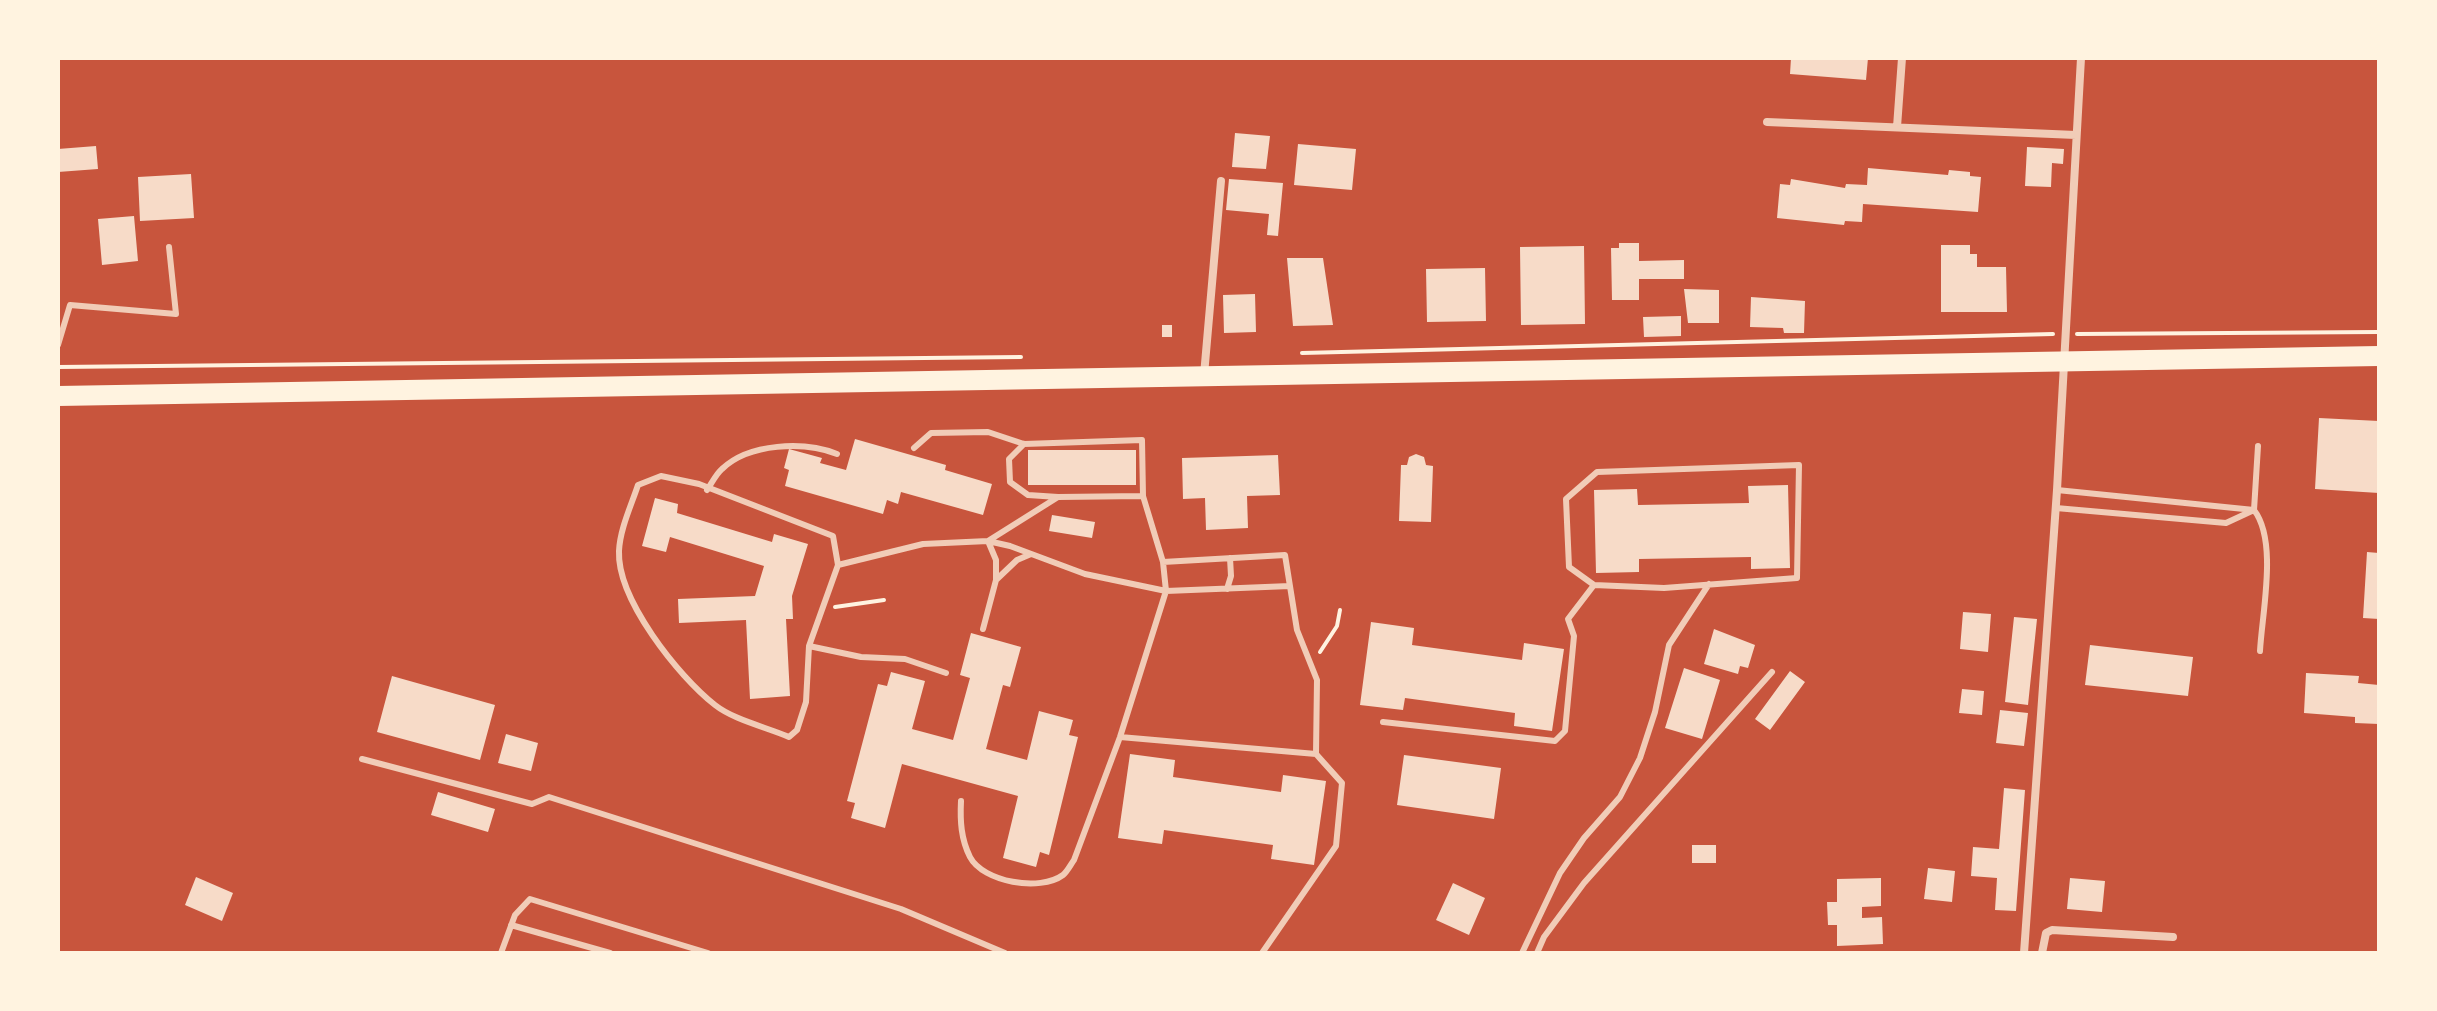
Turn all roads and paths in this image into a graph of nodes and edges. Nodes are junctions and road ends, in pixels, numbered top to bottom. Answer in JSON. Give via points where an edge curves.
{"nodes":[{"id":1,"x":1902,"y":58,"type":"edge"},
{"id":2,"x":2081,"y":58,"type":"edge"},
{"id":3,"x":1767,"y":122,"type":"dead end"},
{"id":4,"x":1897,"y":127,"type":"junction"},
{"id":5,"x":2076,"y":135,"type":"junction"},
{"id":6,"x":1221,"y":181,"type":"dead end"},
{"id":7,"x":169,"y":247,"type":"dead end"},
{"id":8,"x":58,"y":345,"type":"edge"},
{"id":9,"x":2379,"y":356,"type":"edge"},
{"id":10,"x":2063,"y":359,"type":"junction"},
{"id":11,"x":1203,"y":377,"type":"junction"},
{"id":12,"x":58,"y":396,"type":"edge"},
{"id":13,"x":1024,"y":444,"type":"junction"},
{"id":14,"x":2258,"y":446,"type":"dead end"},
{"id":15,"x":914,"y":448,"type":"dead end"},
{"id":16,"x":837,"y":454,"type":"dead end"},
{"id":17,"x":707,"y":490,"type":"junction"},
{"id":18,"x":2057,"y":490,"type":"junction"},
{"id":19,"x":1143,"y":496,"type":"junction"},
{"id":20,"x":1058,"y":497,"type":"junction"},
{"id":21,"x":2056,"y":508,"type":"junction"},
{"id":22,"x":2254,"y":510,"type":"junction"},
{"id":23,"x":988,"y":541,"type":"junction"},
{"id":24,"x":1031,"y":554,"type":"junction"},
{"id":25,"x":1230,"y":558,"type":"junction"},
{"id":26,"x":1163,"y":562,"type":"junction"},
{"id":27,"x":838,"y":565,"type":"junction"},
{"id":28,"x":996,"y":580,"type":"junction"},
{"id":29,"x":1709,"y":584,"type":"junction"},
{"id":30,"x":1594,"y":585,"type":"junction"},
{"id":31,"x":1290,"y":586,"type":"junction"},
{"id":32,"x":1227,"y":589,"type":"junction"},
{"id":33,"x":1166,"y":591,"type":"junction"},
{"id":34,"x":884,"y":600,"type":"dead end"},
{"id":35,"x":822,"y":608,"type":"junction"},
{"id":36,"x":1340,"y":610,"type":"dead end"},
{"id":37,"x":983,"y":629,"type":"dead end"},
{"id":38,"x":809,"y":646,"type":"junction"},
{"id":39,"x":2260,"y":651,"type":"dead end"},
{"id":40,"x":1309,"y":662,"type":"junction"},
{"id":41,"x":1772,"y":672,"type":"dead end"},
{"id":42,"x":946,"y":673,"type":"dead end"},
{"id":43,"x":1383,"y":722,"type":"dead end"},
{"id":44,"x":1120,"y":737,"type":"junction"},
{"id":45,"x":1316,"y":754,"type":"junction"},
{"id":46,"x":362,"y":759,"type":"dead end"},
{"id":47,"x":961,"y":801,"type":"dead end"},
{"id":48,"x":511,"y":925,"type":"junction"},
{"id":49,"x":2173,"y":937,"type":"dead end"},
{"id":50,"x":501,"y":953,"type":"edge"},
{"id":51,"x":610,"y":953,"type":"edge"},
{"id":52,"x":708,"y":953,"type":"edge"},
{"id":53,"x":1005,"y":953,"type":"edge"},
{"id":54,"x":1262,"y":953,"type":"edge"},
{"id":55,"x":1522,"y":953,"type":"edge"},
{"id":56,"x":1537,"y":953,"type":"edge"},
{"id":57,"x":2024,"y":953,"type":"edge"},
{"id":58,"x":2042,"y":953,"type":"edge"}],
"edges":[{"from":1,"to":4,"type":"street"},
{"from":2,"to":5,"type":"street"},
{"from":3,"to":4,"type":"street"},
{"from":4,"to":5,"type":"street"},
{"from":5,"to":10,"type":"street"},
{"from":6,"to":11,"type":"street"},
{"from":7,"to":8,"type":"lane","via":[[176,314],[70,305]]},
{"from":9,"to":10,"type":"main road"},
{"from":10,"to":11,"type":"main road"},
{"from":10,"to":18,"type":"street"},
{"from":11,"to":12,"type":"main road"},
{"from":13,"to":15,"type":"lane","via":[[988,432],[931,433]]},
{"from":13,"to":19,"type":"lane","via":[[1142,440]]},
{"from":13,"to":20,"type":"lane","via":[[1009,459],[1010,482],[1028,495]]},
{"from":14,"to":22,"type":"lane"},
{"from":16,"to":17,"type":"lane","via":[[782,446],[744,455],[722,469]]},
{"from":17,"to":27,"type":"lane","via":[[833,536]]},
{"from":17,"to":38,"type":"lane","via":[[661,476],[638,485],[619,551],[625,587],[648,626],[674,664],[717,706],[789,737],[797,730],[806,702]]},
{"from":18,"to":21,"type":"street"},
{"from":18,"to":22,"type":"lane"},
{"from":19,"to":20,"type":"lane"},
{"from":19,"to":26,"type":"lane"},
{"from":20,"to":23,"type":"lane"},
{"from":21,"to":22,"type":"lane","via":[[2226,523]]},
{"from":21,"to":57,"type":"street"},
{"from":22,"to":39,"type":"lane","via":[[2267,544]]},
{"from":23,"to":24,"type":"lane"},
{"from":23,"to":27,"type":"lane","via":[[923,544]]},
{"from":23,"to":28,"type":"lane","via":[[996,560]]},
{"from":24,"to":28,"type":"lane"},
{"from":24,"to":33,"type":"lane","via":[[1085,574]]},
{"from":25,"to":26,"type":"lane"},
{"from":25,"to":31,"type":"lane","via":[[1285,555]]},
{"from":25,"to":32,"type":"lane"},
{"from":26,"to":33,"type":"lane"},
{"from":27,"to":35,"type":"lane"},
{"from":28,"to":37,"type":"lane"},
{"from":29,"to":30,"type":"lane"},
{"from":29,"to":30,"type":"lane","via":[[1797,578],[1799,465],[1597,472],[1566,499],[1569,567]]},
{"from":29,"to":55,"type":"lane","via":[[1669,645],[1640,758],[1620,797],[1560,873]]},
{"from":30,"to":43,"type":"lane","via":[[1568,619],[1574,636],[1565,731],[1555,741]]},
{"from":31,"to":32,"type":"lane"},
{"from":31,"to":40,"type":"lane"},
{"from":32,"to":33,"type":"lane"},
{"from":33,"to":44,"type":"lane"},
{"from":34,"to":35,"type":"path"},
{"from":35,"to":38,"type":"lane"},
{"from":36,"to":40,"type":"path","via":[[1328,643]]},
{"from":38,"to":42,"type":"lane","via":[[905,659]]},
{"from":40,"to":45,"type":"lane","via":[[1317,680]]},
{"from":41,"to":56,"type":"lane","via":[[1593,873]]},
{"from":44,"to":45,"type":"lane"},
{"from":44,"to":47,"type":"lane","via":[[1074,860],[1063,875],[1035,885],[1000,879],[971,860],[960,826]]},
{"from":45,"to":54,"type":"lane","via":[[1342,783],[1336,846]]},
{"from":46,"to":53,"type":"lane","via":[[532,804],[549,797],[901,909]]},
{"from":48,"to":50,"type":"lane"},
{"from":48,"to":51,"type":"lane"},
{"from":48,"to":52,"type":"lane","via":[[530,899]]},
{"from":49,"to":58,"type":"street","via":[[2052,930],[2046,933]]}]}
